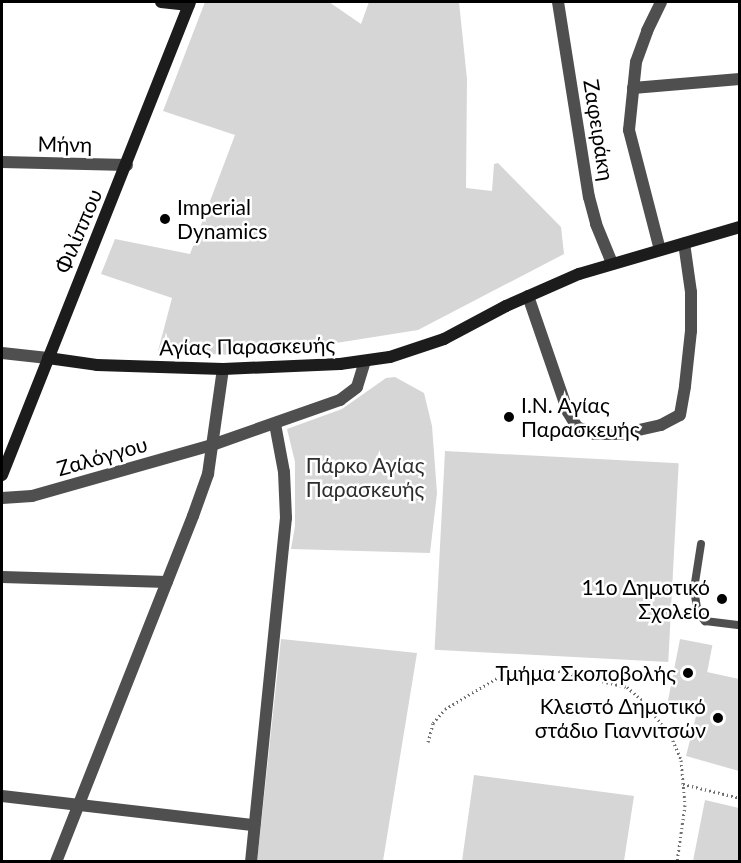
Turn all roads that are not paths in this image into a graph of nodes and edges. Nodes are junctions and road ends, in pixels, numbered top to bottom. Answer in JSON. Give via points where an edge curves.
{"nodes":[{"id":1,"x":160,"y":2,"type":"edge"},
{"id":2,"x":558,"y":2,"type":"edge"},
{"id":3,"x":662,"y":2,"type":"edge"},
{"id":4,"x":190,"y":3,"type":"edge"},
{"id":5,"x":740,"y":79,"type":"edge"},
{"id":6,"x":633,"y":88,"type":"junction"},
{"id":7,"x":2,"y":162,"type":"edge"},
{"id":8,"x":127,"y":165,"type":"junction"},
{"id":9,"x":740,"y":227,"type":"edge"},
{"id":10,"x":684,"y":243,"type":"junction"},
{"id":11,"x":660,"y":250,"type":"junction"},
{"id":12,"x":612,"y":263,"type":"junction"},
{"id":13,"x":528,"y":296,"type":"junction"},
{"id":14,"x":2,"y":353,"type":"edge"},
{"id":15,"x":48,"y":358,"type":"junction"},
{"id":16,"x":365,"y":361,"type":"junction"},
{"id":17,"x":223,"y":369,"type":"junction"},
{"id":18,"x":275,"y":424,"type":"junction"},
{"id":19,"x":212,"y":445,"type":"junction"},
{"id":20,"x":2,"y":475,"type":"edge"},
{"id":21,"x":2,"y":498,"type":"edge"},
{"id":22,"x":701,"y":544,"type":"dead end"},
{"id":23,"x":2,"y":577,"type":"edge"},
{"id":24,"x":167,"y":582,"type":"junction"},
{"id":25,"x":740,"y":625,"type":"edge"},
{"id":26,"x":2,"y":796,"type":"edge"},
{"id":27,"x":79,"y":806,"type":"junction"},
{"id":28,"x":254,"y":825,"type":"junction"},
{"id":29,"x":56,"y":861,"type":"edge"},
{"id":30,"x":251,"y":861,"type":"edge"}],
"edges":[{"from":1,"to":4,"type":"street"},
{"from":2,"to":12,"type":"street","name":"Ζαφειράκη","via":[[589,197]]},
{"from":3,"to":6,"type":"street","via":[[640,47]]},
{"from":4,"to":8,"type":"street","name":"Φιλίππου"},
{"from":5,"to":6,"type":"street"},
{"from":6,"to":11,"type":"street","via":[[630,144]]},
{"from":7,"to":8,"type":"street","name":"Μήνη"},
{"from":8,"to":15,"type":"street","name":"Φιλίππου"},
{"from":9,"to":10,"type":"street","name":"Αγίας Παρασκευής"},
{"from":10,"to":11,"type":"street","name":"Αγίας Παρασκευής"},
{"from":10,"to":13,"type":"street","via":[[691,292],[686,386],[680,415],[661,425],[621,434],[594,434],[577,427],[568,412]]},
{"from":11,"to":12,"type":"street","name":"Αγίας Παρασκευής"},
{"from":12,"to":13,"type":"street","name":"Αγίας Παρασκευής"},
{"from":13,"to":16,"type":"street","name":"Αγίας Παρασκευής","via":[[444,339]]},
{"from":14,"to":15,"type":"street"},
{"from":15,"to":17,"type":"street","name":"Αγίας Παρασκευής","via":[[97,365]]},
{"from":15,"to":20,"type":"street","name":"Φιλίππου"},
{"from":16,"to":17,"type":"street","name":"Αγίας Παρασκευής"},
{"from":16,"to":18,"type":"street","name":"Ζαλόγγου","via":[[363,374],[351,394]]},
{"from":17,"to":19,"type":"street"},
{"from":18,"to":19,"type":"street","name":"Ζαλόγγου"},
{"from":18,"to":28,"type":"street","via":[[284,472],[286,518]]},
{"from":19,"to":21,"type":"street","name":"Ζαλόγγου","via":[[32,496]]},
{"from":19,"to":24,"type":"street","via":[[201,495]]},
{"from":22,"to":25,"type":"lane","via":[[694,589],[698,613],[705,621]]},
{"from":23,"to":24,"type":"street"},
{"from":24,"to":27,"type":"street"},
{"from":26,"to":27,"type":"street"},
{"from":27,"to":28,"type":"street"},
{"from":27,"to":29,"type":"street"},
{"from":28,"to":30,"type":"street"}]}
